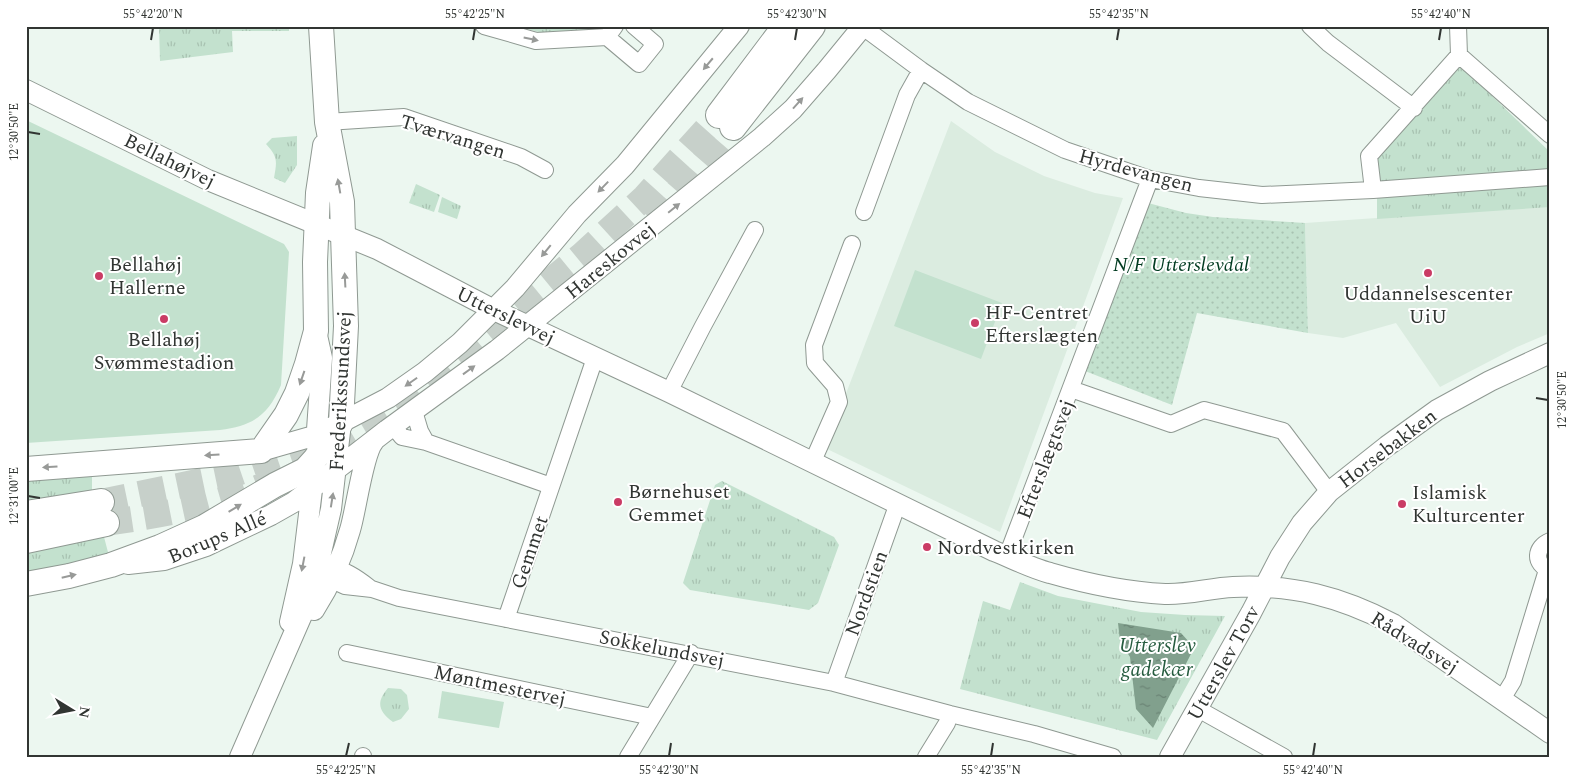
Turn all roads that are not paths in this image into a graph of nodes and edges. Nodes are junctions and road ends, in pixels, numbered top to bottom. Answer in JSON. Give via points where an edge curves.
{"nodes":[{"id":1,"x":321,"y":26,"type":"edge"},
{"id":2,"x":484,"y":26,"type":"edge"},
{"id":3,"x":634,"y":26,"type":"edge"},
{"id":4,"x":740,"y":26,"type":"edge"},
{"id":5,"x":786,"y":26,"type":"edge"},
{"id":6,"x":812,"y":26,"type":"edge"},
{"id":7,"x":863,"y":26,"type":"edge"},
{"id":8,"x":1310,"y":26,"type":"edge"},
{"id":9,"x":1458,"y":26,"type":"edge"},
{"id":10,"x":611,"y":32,"type":"edge"},
{"id":11,"x":1459,"y":56,"type":"junction"},
{"id":12,"x":921,"y":70,"type":"junction"},
{"id":13,"x":26,"y":90,"type":"edge"},
{"id":14,"x":1414,"y":108,"type":"junction"},
{"id":15,"x":327,"y":122,"type":"junction"},
{"id":16,"x":1550,"y":135,"type":"edge"},
{"id":17,"x":546,"y":170,"type":"dead end"},
{"id":18,"x":1550,"y":177,"type":"edge"},
{"id":19,"x":1150,"y":179,"type":"junction"},
{"id":20,"x":1373,"y":190,"type":"junction"},
{"id":21,"x":864,"y":212,"type":"dead end"},
{"id":22,"x":317,"y":223,"type":"junction"},
{"id":23,"x":755,"y":230,"type":"dead end"},
{"id":24,"x":343,"y":234,"type":"junction"},
{"id":25,"x":852,"y":244,"type":"dead end"},
{"id":26,"x":494,"y":310,"type":"junction"},
{"id":27,"x":526,"y":325,"type":"junction"},
{"id":28,"x":316,"y":331,"type":"junction"},
{"id":29,"x":1550,"y":353,"type":"edge"},
{"id":30,"x":595,"y":358,"type":"junction"},
{"id":31,"x":1071,"y":389,"type":"junction"},
{"id":32,"x":669,"y":392,"type":"junction"},
{"id":33,"x":414,"y":411,"type":"junction"},
{"id":34,"x":341,"y":423,"type":"junction"},
{"id":35,"x":393,"y":426,"type":"junction"},
{"id":36,"x":317,"y":435,"type":"junction"},
{"id":37,"x":375,"y":440,"type":"junction"},
{"id":38,"x":426,"y":442,"type":"junction"},
{"id":39,"x":261,"y":451,"type":"junction"},
{"id":40,"x":315,"y":460,"type":"junction"},
{"id":41,"x":813,"y":461,"type":"junction"},
{"id":42,"x":26,"y":469,"type":"edge"},
{"id":43,"x":336,"y":470,"type":"junction"},
{"id":44,"x":551,"y":486,"type":"junction"},
{"id":45,"x":312,"y":488,"type":"junction"},
{"id":46,"x":1329,"y":492,"type":"junction"},
{"id":47,"x":898,"y":503,"type":"junction"},
{"id":48,"x":26,"y":514,"type":"edge"},
{"id":49,"x":26,"y":540,"type":"edge"},
{"id":50,"x":1550,"y":541,"type":"edge"},
{"id":51,"x":1007,"y":556,"type":"junction"},
{"id":52,"x":111,"y":565,"type":"junction"},
{"id":53,"x":1549,"y":570,"type":"edge"},
{"id":54,"x":329,"y":571,"type":"junction"},
{"id":55,"x":26,"y":584,"type":"edge"},
{"id":56,"x":1264,"y":587,"type":"junction"},
{"id":57,"x":506,"y":618,"type":"junction"},
{"id":58,"x":347,"y":653,"type":"dead end"},
{"id":59,"x":285,"y":654,"type":"junction"},
{"id":60,"x":691,"y":654,"type":"junction"},
{"id":61,"x":834,"y":683,"type":"junction"},
{"id":62,"x":1502,"y":699,"type":"junction"},
{"id":63,"x":1198,"y":709,"type":"junction"},
{"id":64,"x":950,"y":714,"type":"junction"},
{"id":65,"x":652,"y":717,"type":"junction"},
{"id":66,"x":1550,"y":733,"type":"edge"},
{"id":67,"x":1104,"y":756,"type":"edge"},
{"id":68,"x":240,"y":757,"type":"edge"},
{"id":69,"x":628,"y":757,"type":"edge"},
{"id":70,"x":926,"y":757,"type":"edge"},
{"id":71,"x":1170,"y":757,"type":"edge"},
{"id":72,"x":1284,"y":757,"type":"edge"}],
"edges":[{"from":1,"to":15,"type":"main road","name":"Frederikssundsvej"},
{"from":2,"to":10,"type":"street","one_way":true,"via":[[536,40]]},
{"from":3,"to":10,"type":"street","via":[[655,44],[640,64]]},
{"from":4,"to":26,"type":"street","one_way":true,"via":[[625,165],[577,214]]},
{"from":5,"to":6,"type":"main road","via":[[726,121]]},
{"from":7,"to":12,"type":"street","name":"Hyrdevangen"},
{"from":27,"to":7,"type":"street","name":"Hareskovvej","one_way":true,"via":[[762,137],[793,109]]},
{"from":8,"to":14,"type":"street"},
{"from":9,"to":11,"type":"street"},
{"from":11,"to":14,"type":"street"},
{"from":11,"to":16,"type":"street"},
{"from":12,"to":19,"type":"street","name":"Hyrdevangen","via":[[968,102],[1065,150]]},
{"from":12,"to":21,"type":"street","via":[[907,95]]},
{"from":13,"to":22,"type":"street","name":"Bellahøjvej","via":[[208,180]]},
{"from":14,"to":20,"type":"street","via":[[1369,156]]},
{"from":15,"to":17,"type":"street","name":"Tværvangen","via":[[404,117],[521,157]]},
{"from":15,"to":22,"type":"main road","name":"Frederikssundsvej"},
{"from":24,"to":15,"type":"main road","name":"Frederikssundsvej","one_way":true,"via":[[342,202]]},
{"from":18,"to":20,"type":"street","name":"Hyrdevangen"},
{"from":19,"to":20,"type":"street","name":"Hyrdevangen","via":[[1262,195]]},
{"from":19,"to":31,"type":"street","name":"Efterslægtsvej"},
{"from":22,"to":24,"type":"street","name":"Bellahøjvej"},
{"from":22,"to":28,"type":"main road","name":"Frederikssundsvej"},
{"from":23,"to":32,"type":"street"},
{"from":24,"to":26,"type":"street","name":"Utterslevvej"},
{"from":34,"to":24,"type":"main road","name":"Frederikssundsvej","one_way":true,"via":[[346,326]]},
{"from":25,"to":41,"type":"street","via":[[814,345],[815,363],[835,386],[839,402]]},
{"from":26,"to":27,"type":"street","name":"Utterslevvej"},
{"from":26,"to":34,"type":"street","one_way":true,"via":[[425,372],[388,398]]},
{"from":27,"to":30,"type":"street","name":"Utterslevvej"},
{"from":33,"to":27,"type":"street","name":"Hareskovvej","one_way":true},
{"from":28,"to":36,"type":"street","name":"Frederikssundsvej","via":[[322,358]]},
{"from":28,"to":39,"type":"main road","name":"Frederikssundsvej","one_way":true,"via":[[297,393]]},
{"from":29,"to":46,"type":"street","name":"Horsebakken","via":[[1437,410]]},
{"from":30,"to":32,"type":"street","name":"Utterslevvej"},
{"from":30,"to":44,"type":"street","name":"Gemmet"},
{"from":31,"to":46,"type":"street","name":"Efterslægtsvej","via":[[1172,424],[1204,410],[1283,431]]},
{"from":31,"to":51,"type":"street","name":"Efterslægtsvej"},
{"from":32,"to":41,"type":"street","name":"Utterslevvej"},
{"from":33,"to":35,"type":"street","name":"Hareskovvej"},
{"from":33,"to":38,"type":"street"},
{"from":34,"to":36,"type":"street"},
{"from":34,"to":40,"type":"main road"},
{"from":34,"to":43,"type":"street","name":"Frederikssundsvej"},
{"from":35,"to":37,"type":"street","name":"Hareskovvej"},
{"from":35,"to":38,"type":"street","via":[[402,437]]},
{"from":36,"to":39,"type":"street"},
{"from":36,"to":40,"type":"street","name":"Frederikssundsvej"},
{"from":37,"to":43,"type":"street","name":"Hareskovvej"},
{"from":37,"to":54,"type":"street","via":[[367,454],[350,530]]},
{"from":38,"to":44,"type":"street"},
{"from":39,"to":42,"type":"main road","one_way":true},
{"from":40,"to":45,"type":"street","name":"Frederikssundsvej"},
{"from":52,"to":40,"type":"main road","one_way":true,"via":[[204,526],[305,470]]},
{"from":41,"to":47,"type":"street","name":"Utterslevvej"},
{"from":43,"to":45,"type":"street","name":"Borups Allé"},
{"from":54,"to":43,"type":"street","name":"Frederikssundsvej","one_way":true,"via":[[330,511]]},
{"from":44,"to":57,"type":"street","name":"Gemmet"},
{"from":45,"to":52,"type":"street","name":"Borups Allé","via":[[271,515],[206,546],[164,560]]},
{"from":45,"to":59,"type":"street","name":"Frederikssundsvej","one_way":true,"via":[[304,556]]},
{"from":46,"to":56,"type":"street","name":"Horsebakken","via":[[1302,523]]},
{"from":47,"to":51,"type":"street","name":"Utterslevvej"},
{"from":47,"to":61,"type":"street","name":"Nordstien"},
{"from":48,"to":49,"type":"main road","via":[[103,513]]},
{"from":50,"to":53,"type":"street","via":[[1538,550],[1541,565]]},
{"from":51,"to":56,"type":"street","name":"Utterslev Torv","via":[[1048,573],[1140,591],[1168,594]]},
{"from":55,"to":52,"type":"main road","name":"Borups Allé","one_way":true},
{"from":53,"to":62,"type":"street","via":[[1513,681]]},
{"from":54,"to":57,"type":"street","name":"Sokkelundsvej","via":[[345,586]]},
{"from":54,"to":59,"type":"street","name":"Frederikssundsvej","via":[[312,592]]},
{"from":56,"to":62,"type":"street","name":"Rådvadsvej","via":[[1304,590],[1368,611],[1393,624]]},
{"from":56,"to":63,"type":"street","name":"Utterslev Torv"},
{"from":57,"to":60,"type":"street","name":"Sokkelundsvej"},
{"from":58,"to":65,"type":"street","name":"Møntmestervej"},
{"from":59,"to":68,"type":"street","name":"Frederikssundsvej"},
{"from":60,"to":61,"type":"street","name":"Sokkelundsvej"},
{"from":60,"to":65,"type":"street"},
{"from":61,"to":64,"type":"street","name":"Sokkelundsvej"},
{"from":62,"to":66,"type":"street","name":"Rådvadsvej"},
{"from":63,"to":71,"type":"street","name":"Utterslev Torv"},
{"from":63,"to":72,"type":"street"},
{"from":64,"to":67,"type":"street","via":[[1034,734]]},
{"from":64,"to":70,"type":"street"},
{"from":65,"to":69,"type":"street"}]}
